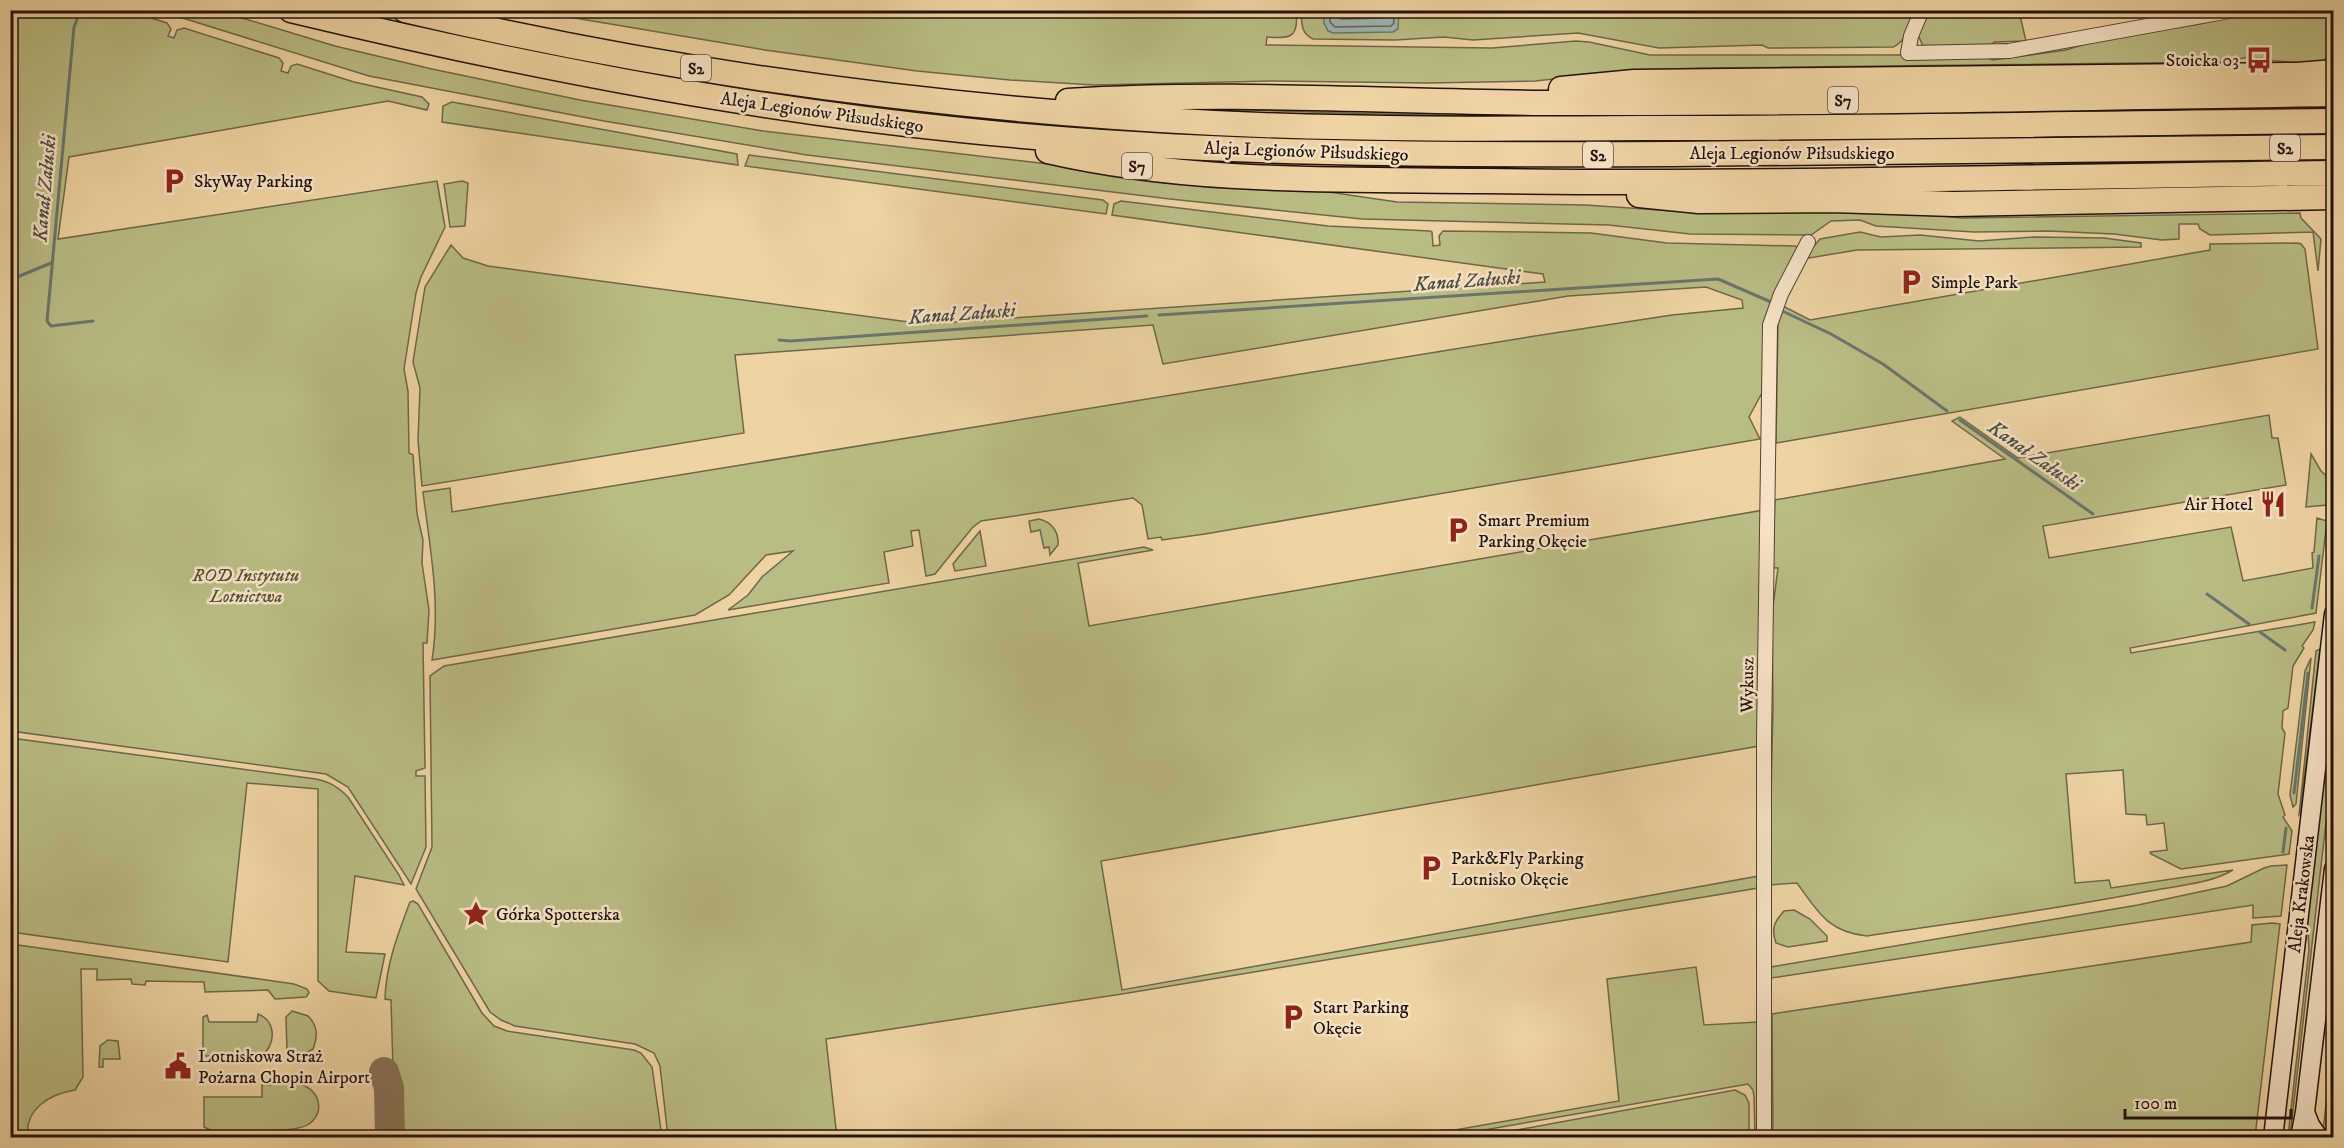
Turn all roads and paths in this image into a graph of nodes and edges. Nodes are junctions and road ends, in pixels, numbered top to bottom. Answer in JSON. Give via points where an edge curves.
{"nodes":[{"id":1,"x":291,"y":10,"type":"edge"},
{"id":2,"x":405,"y":10,"type":"edge"},
{"id":3,"x":1922,"y":10,"type":"edge"},
{"id":4,"x":2235,"y":10,"type":"edge"},
{"id":5,"x":2334,"y":72,"type":"edge"},
{"id":6,"x":2334,"y":94,"type":"edge"},
{"id":7,"x":1442,"y":102,"type":"junction"},
{"id":8,"x":991,"y":106,"type":"junction"},
{"id":9,"x":2334,"y":121,"type":"edge"},
{"id":10,"x":961,"y":130,"type":"junction"},
{"id":11,"x":2334,"y":147,"type":"edge"},
{"id":12,"x":2334,"y":173,"type":"edge"},
{"id":13,"x":1545,"y":182,"type":"junction"},
{"id":14,"x":2334,"y":197,"type":"edge"},
{"id":15,"x":1808,"y":242,"type":"dead end"},
{"id":16,"x":2334,"y":614,"type":"edge"},
{"id":17,"x":2334,"y":869,"type":"edge"},
{"id":18,"x":2305,"y":1112,"type":"junction"},
{"id":19,"x":1764,"y":1137,"type":"edge"},
{"id":20,"x":2273,"y":1137,"type":"edge"},
{"id":21,"x":2300,"y":1137,"type":"edge"},
{"id":22,"x":2319,"y":1137,"type":"edge"}],
"edges":[{"from":1,"to":10,"type":"highway","name":"Aleja Legionów Piłsudskiego","number":"S2","via":[[569,72],[757,105]]},
{"from":2,"to":8,"type":"highway","name":"Aleja Legionów Piłsudskiego","number":"S2","via":[[568,46],[727,73]]},
{"from":3,"to":4,"type":"street","via":[[1908,53],[2009,51]]},
{"from":5,"to":7,"type":"highway","via":[[1634,82]]},
{"from":6,"to":7,"type":"highway","number":"S7"},
{"from":7,"to":8,"type":"highway","number":"S7","via":[[1191,96]]},
{"from":8,"to":9,"type":"highway","name":"Aleja Legionów Piłsudskiego","number":"S2","via":[[1217,123],[1444,129]]},
{"from":10,"to":11,"type":"highway","name":"Aleja Legionów Piłsudskiego","number":"S2","via":[[1121,144],[1304,153],[1536,155]]},
{"from":10,"to":13,"type":"highway","number":"S7","via":[[1070,156],[1198,174]]},
{"from":12,"to":13,"type":"highway","number":"S7"},
{"from":13,"to":14,"type":"highway","via":[[1698,201],[1953,204]]},
{"from":15,"to":19,"type":"street","name":"Wykusz","via":[[1770,325]]},
{"from":16,"to":20,"type":"main road","name":"Aleja Krakowska"},
{"from":17,"to":18,"type":"main road","name":"Aleja Krakowska"},
{"from":18,"to":21,"type":"main road","name":"Aleja Krakowska"},
{"from":18,"to":22,"type":"main road"}]}
